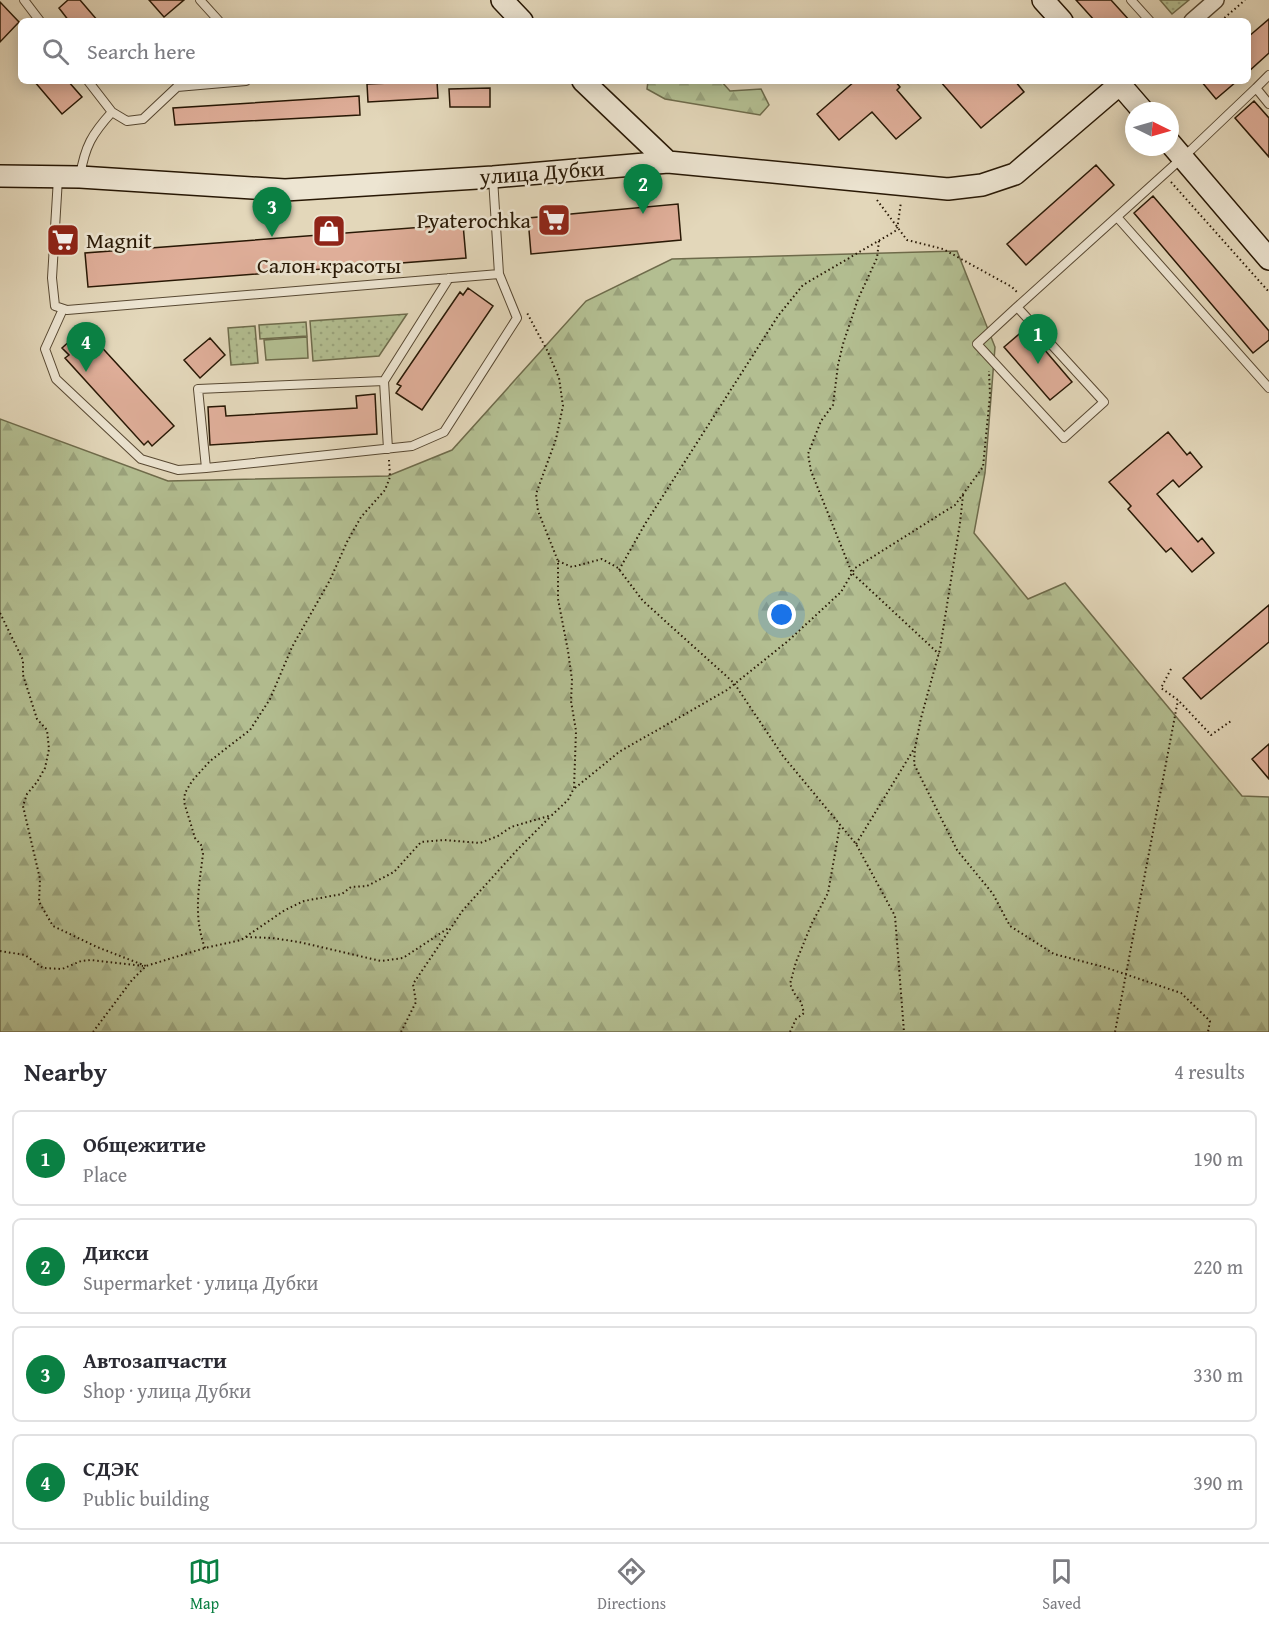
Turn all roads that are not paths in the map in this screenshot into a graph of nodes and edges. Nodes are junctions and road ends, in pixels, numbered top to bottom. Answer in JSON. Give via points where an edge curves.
{"nodes":[{"id":1,"x":24,"y":0,"type":"edge"},
{"id":2,"x":200,"y":0,"type":"edge"},
{"id":3,"x":1043,"y":0,"type":"edge"},
{"id":4,"x":1131,"y":0,"type":"edge"},
{"id":5,"x":1216,"y":0,"type":"edge"},
{"id":6,"x":504,"y":1,"type":"edge"},
{"id":7,"x":38,"y":18,"type":"edge"},
{"id":8,"x":216,"y":18,"type":"edge"},
{"id":9,"x":519,"y":18,"type":"edge"},
{"id":10,"x":1059,"y":18,"type":"edge"},
{"id":11,"x":1147,"y":18,"type":"edge"},
{"id":12,"x":1195,"y":18,"type":"edge"},
{"id":13,"x":1269,"y":75,"type":"edge"},
{"id":14,"x":90,"y":84,"type":"edge"},
{"id":15,"x":208,"y":84,"type":"edge"},
{"id":16,"x":586,"y":84,"type":"edge"},
{"id":17,"x":1118,"y":84,"type":"edge"},
{"id":18,"x":1122,"y":84,"type":"edge"},
{"id":19,"x":1256,"y":88,"type":"junction"},
{"id":20,"x":1136,"y":102,"type":"edge"},
{"id":21,"x":1269,"y":104,"type":"edge"},
{"id":22,"x":112,"y":112,"type":"junction"},
{"id":23,"x":1179,"y":148,"type":"edge"},
{"id":24,"x":1179,"y":154,"type":"edge"},
{"id":25,"x":1173,"y":156,"type":"edge"},
{"id":26,"x":668,"y":162,"type":"junction"},
{"id":27,"x":0,"y":176,"type":"edge"},
{"id":28,"x":58,"y":177,"type":"junction"},
{"id":29,"x":80,"y":177,"type":"junction"},
{"id":30,"x":493,"y":177,"type":"junction"},
{"id":31,"x":1117,"y":217,"type":"junction"},
{"id":32,"x":1269,"y":259,"type":"edge"},
{"id":33,"x":499,"y":274,"type":"junction"},
{"id":34,"x":449,"y":278,"type":"junction"},
{"id":35,"x":1017,"y":307,"type":"junction"},
{"id":36,"x":63,"y":309,"type":"junction"},
{"id":37,"x":1269,"y":372,"type":"edge"},
{"id":38,"x":1261,"y":378,"type":"junction"},
{"id":39,"x":384,"y":381,"type":"junction"},
{"id":40,"x":1269,"y":388,"type":"edge"},
{"id":41,"x":388,"y":449,"type":"junction"},
{"id":42,"x":206,"y":468,"type":"junction"}],
"edges":[{"from":1,"to":7,"type":"lane"},
{"from":2,"to":8,"type":"lane"},
{"from":3,"to":10,"type":"street"},
{"from":4,"to":11,"type":"lane"},
{"from":5,"to":12,"type":"street"},
{"from":6,"to":9,"type":"street"},
{"from":13,"to":19,"type":"lane"},
{"from":14,"to":22,"type":"lane"},
{"from":15,"to":22,"type":"lane","via":[[177,87],[143,119],[127,122]]},
{"from":16,"to":26,"type":"street"},
{"from":17,"to":26,"type":"street","name":"улица Дубки","via":[[1015,174],[982,185],[948,189]]},
{"from":18,"to":20,"type":"street"},
{"from":19,"to":21,"type":"lane"},
{"from":19,"to":23,"type":"lane"},
{"from":22,"to":29,"type":"lane","via":[[94,131],[84,153]]},
{"from":24,"to":32,"type":"street"},
{"from":25,"to":31,"type":"lane","via":[[1164,174]]},
{"from":26,"to":30,"type":"street","name":"улица Дубки"},
{"from":27,"to":28,"type":"street","name":"улица Дубки"},
{"from":28,"to":29,"type":"street","name":"улица Дубки"},
{"from":28,"to":36,"type":"lane","via":[[52,278],[55,306]]},
{"from":29,"to":30,"type":"street","name":"улица Дубки","via":[[285,190]]},
{"from":30,"to":33,"type":"lane"},
{"from":31,"to":35,"type":"lane"},
{"from":31,"to":38,"type":"lane"},
{"from":33,"to":34,"type":"lane"},
{"from":33,"to":41,"type":"lane","via":[[517,318],[444,432],[412,446]]},
{"from":34,"to":36,"type":"lane"},
{"from":34,"to":39,"type":"lane"},
{"from":35,"to":35,"type":"lane","via":[[1104,402],[1064,438],[977,344]]},
{"from":36,"to":42,"type":"lane","via":[[45,348],[56,379],[141,459],[178,470]]},
{"from":37,"to":38,"type":"lane"},
{"from":38,"to":40,"type":"lane"},
{"from":39,"to":41,"type":"lane"},
{"from":39,"to":42,"type":"lane","via":[[198,389]]},
{"from":41,"to":42,"type":"lane"}]}
